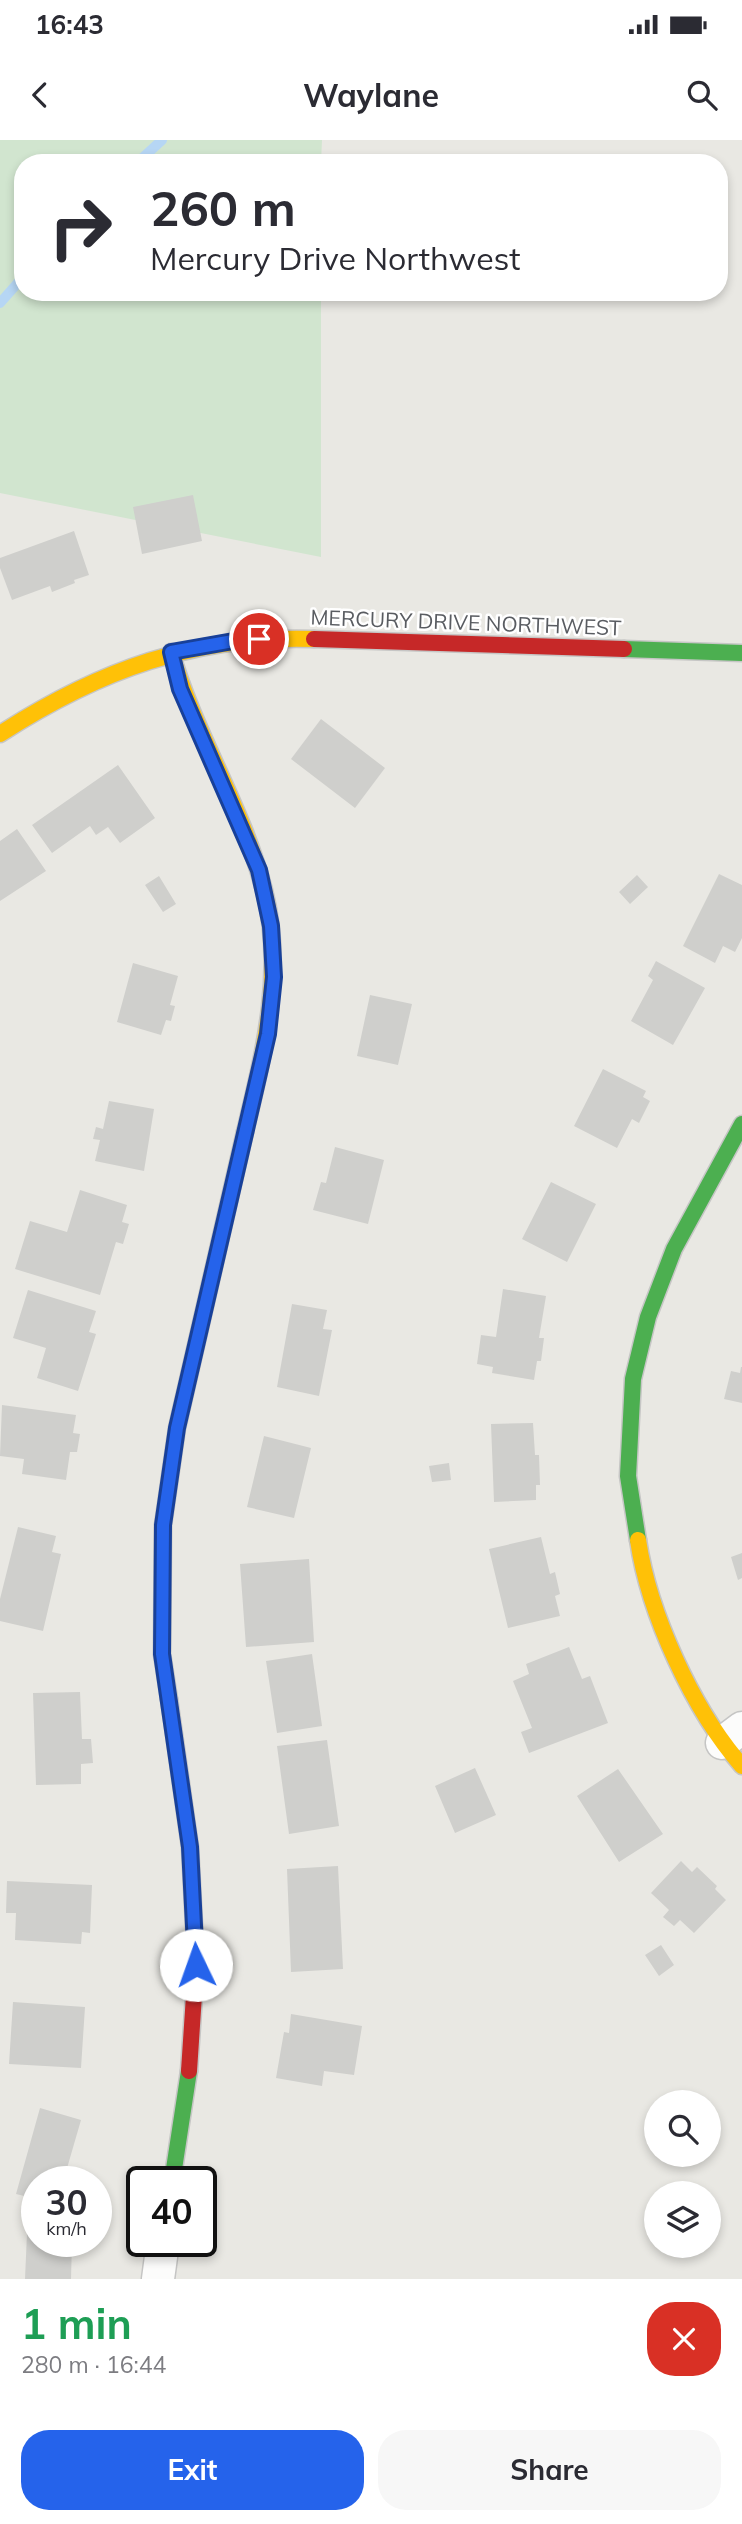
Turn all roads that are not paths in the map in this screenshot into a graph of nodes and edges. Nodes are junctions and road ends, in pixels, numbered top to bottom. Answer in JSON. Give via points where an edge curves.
{"nodes":[{"id":1,"x":171,"y":652,"type":"junction"},
{"id":2,"x":742,"y":653,"type":"edge"},
{"id":3,"x":0,"y":734,"type":"edge"},
{"id":4,"x":742,"y":1124,"type":"edge"},
{"id":5,"x":732,"y":1735,"type":"edge"},
{"id":6,"x":742,"y":1766,"type":"edge"},
{"id":7,"x":174,"y":2166,"type":"edge"},
{"id":8,"x":161,"y":2257,"type":"edge"},
{"id":9,"x":158,"y":2279,"type":"edge"}],
"edges":[{"from":1,"to":2,"type":"street","name":"MERCURY DRIVE NORTHWEST","via":[[239,640],[298,638]]},
{"from":1,"to":3,"type":"street","name":"MERCURY DRIVE NORTHWEST","via":[[101,676]]},
{"from":1,"to":7,"type":"street","via":[[180,689],[259,870],[271,926],[274,977],[268,1034],[177,1428],[163,1525],[162,1654],[190,1847],[196,1965],[189,2069]]},
{"from":4,"to":5,"type":"street","via":[[674,1249],[648,1317],[633,1379],[628,1476],[640,1563],[669,1648]]},
{"from":5,"to":6,"type":"street"},
{"from":8,"to":9,"type":"street"}]}
